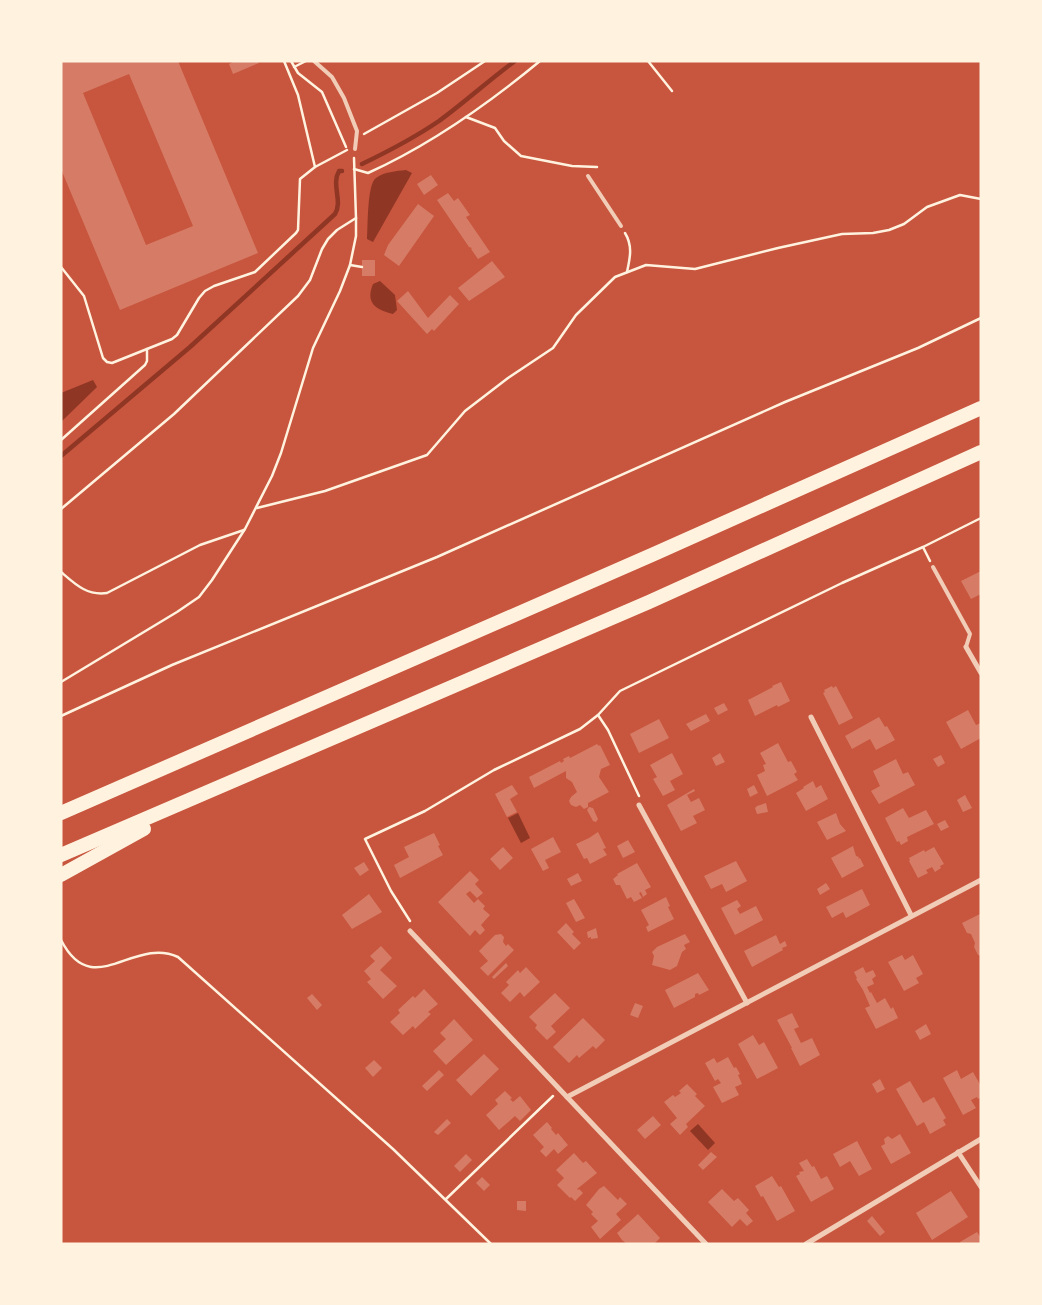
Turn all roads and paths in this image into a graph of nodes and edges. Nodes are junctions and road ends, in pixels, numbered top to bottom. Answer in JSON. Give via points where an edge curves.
{"nodes":[{"id":1,"x":284,"y":61,"type":"edge"},
{"id":2,"x":291,"y":61,"type":"edge"},
{"id":3,"x":307,"y":61,"type":"edge"},
{"id":4,"x":314,"y":61,"type":"edge"},
{"id":5,"x":485,"y":61,"type":"edge"},
{"id":6,"x":540,"y":61,"type":"edge"},
{"id":7,"x":648,"y":61,"type":"edge"},
{"id":8,"x":294,"y":67,"type":"junction"},
{"id":9,"x":672,"y":91,"type":"dead end"},
{"id":10,"x":466,"y":117,"type":"junction"},
{"id":11,"x":354,"y":149,"type":"junction"},
{"id":12,"x":347,"y":150,"type":"junction"},
{"id":13,"x":314,"y":167,"type":"junction"},
{"id":14,"x":597,"y":167,"type":"dead end"},
{"id":15,"x":353,"y":169,"type":"junction"},
{"id":16,"x":588,"y":176,"type":"dead end"},
{"id":17,"x":981,"y":199,"type":"edge"},
{"id":18,"x":356,"y":218,"type":"junction"},
{"id":19,"x":621,"y":226,"type":"joint"},
{"id":20,"x":350,"y":265,"type":"junction"},
{"id":21,"x":61,"y":267,"type":"edge"},
{"id":22,"x":362,"y":267,"type":"dead end"},
{"id":23,"x":627,"y":272,"type":"junction"},
{"id":24,"x":981,"y":318,"type":"edge"},
{"id":25,"x":147,"y":349,"type":"junction"},
{"id":26,"x":981,"y":408,"type":"edge"},
{"id":27,"x":61,"y":440,"type":"edge"},
{"id":28,"x":981,"y":452,"type":"edge"},
{"id":29,"x":257,"y":508,"type":"junction"},
{"id":30,"x":61,"y":509,"type":"edge"},
{"id":31,"x":981,"y":518,"type":"edge"},
{"id":32,"x":245,"y":529,"type":"junction"},
{"id":33,"x":923,"y":547,"type":"junction"},
{"id":34,"x":934,"y":567,"type":"joint"},
{"id":35,"x":61,"y":572,"type":"edge"},
{"id":36,"x":966,"y":647,"type":"joint"},
{"id":37,"x":981,"y":673,"type":"edge"},
{"id":38,"x":61,"y":682,"type":"edge"},
{"id":39,"x":598,"y":715,"type":"junction"},
{"id":40,"x":61,"y":716,"type":"edge"},
{"id":41,"x":811,"y":717,"type":"dead end"},
{"id":42,"x":206,"y":794,"type":"junction"},
{"id":43,"x":639,"y":805,"type":"joint"},
{"id":44,"x":61,"y":812,"type":"edge"},
{"id":45,"x":61,"y":855,"type":"edge"},
{"id":46,"x":61,"y":875,"type":"edge"},
{"id":47,"x":981,"y":880,"type":"edge"},
{"id":48,"x":912,"y":915,"type":"junction"},
{"id":49,"x":410,"y":931,"type":"joint"},
{"id":50,"x":61,"y":940,"type":"edge"},
{"id":51,"x":747,"y":1003,"type":"junction"},
{"id":52,"x":559,"y":1090,"type":"junction"},
{"id":53,"x":567,"y":1098,"type":"junction"},
{"id":54,"x":981,"y":1139,"type":"edge"},
{"id":55,"x":958,"y":1152,"type":"junction"},
{"id":56,"x":981,"y":1187,"type":"edge"},
{"id":57,"x":446,"y":1199,"type":"junction"},
{"id":58,"x":491,"y":1244,"type":"edge"},
{"id":59,"x":706,"y":1244,"type":"edge"},
{"id":60,"x":806,"y":1244,"type":"edge"}],
"edges":[{"from":1,"to":13,"type":"path","via":[[298,95]]},
{"from":2,"to":8,"type":"path"},
{"from":3,"to":8,"type":"path"},
{"from":4,"to":11,"type":"lane","via":[[332,77],[344,98],[357,131]]},
{"from":5,"to":11,"type":"path","via":[[437,93],[364,134]]},
{"from":6,"to":10,"type":"path"},
{"from":7,"to":9,"type":"path"},
{"from":8,"to":12,"type":"path","via":[[322,92]]},
{"from":10,"to":14,"type":"path","via":[[495,128],[521,156],[572,166]]},
{"from":10,"to":15,"type":"path","via":[[431,140],[368,173]]},
{"from":11,"to":12,"type":"path"},
{"from":11,"to":15,"type":"path"},
{"from":12,"to":13,"type":"path"},
{"from":13,"to":25,"type":"path","via":[[299,182],[296,233],[255,272],[205,291],[175,337]]},
{"from":15,"to":18,"type":"path"},
{"from":16,"to":19,"type":"lane"},
{"from":17,"to":23,"type":"path","via":[[954,197],[927,207],[904,224],[889,230],[842,234],[695,269],[646,264]]},
{"from":18,"to":20,"type":"path"},
{"from":18,"to":30,"type":"path","via":[[328,239],[310,280],[298,296],[174,414]]},
{"from":19,"to":23,"type":"path","via":[[630,241]]},
{"from":20,"to":22,"type":"path"},
{"from":20,"to":29,"type":"path","via":[[312,348],[281,453]]},
{"from":21,"to":25,"type":"path","via":[[84,296],[106,362],[112,363]]},
{"from":23,"to":29,"type":"path","via":[[615,277],[576,315],[553,348],[465,411],[427,455],[325,491]]},
{"from":24,"to":40,"type":"path","via":[[437,557],[172,665]]},
{"from":25,"to":27,"type":"path","via":[[146,363]]},
{"from":26,"to":44,"type":"highway"},
{"from":28,"to":42,"type":"highway","via":[[649,602]]},
{"from":29,"to":32,"type":"path"},
{"from":31,"to":33,"type":"path"},
{"from":32,"to":35,"type":"path","via":[[200,545],[107,593],[86,591]]},
{"from":32,"to":38,"type":"path","via":[[199,596]]},
{"from":33,"to":34,"type":"path"},
{"from":33,"to":39,"type":"path","via":[[620,691]]},
{"from":34,"to":36,"type":"lane","via":[[970,634]]},
{"from":36,"to":37,"type":"street"},
{"from":39,"to":43,"type":"path","via":[[640,798]]},
{"from":39,"to":49,"type":"path","via":[[580,729],[494,770],[425,811],[364,839],[413,926]]},
{"from":41,"to":48,"type":"street"},
{"from":42,"to":45,"type":"highway"},
{"from":42,"to":46,"type":"highway"},
{"from":43,"to":51,"type":"street"},
{"from":47,"to":48,"type":"street"},
{"from":48,"to":51,"type":"street"},
{"from":49,"to":52,"type":"street"},
{"from":50,"to":57,"type":"path","via":[[75,959],[100,968],[149,952],[166,952],[178,957]]},
{"from":51,"to":53,"type":"street"},
{"from":52,"to":53,"type":"street"},
{"from":52,"to":57,"type":"path"},
{"from":53,"to":59,"type":"street"},
{"from":54,"to":55,"type":"street"},
{"from":55,"to":56,"type":"street"},
{"from":55,"to":60,"type":"street"},
{"from":57,"to":58,"type":"path"}]}
